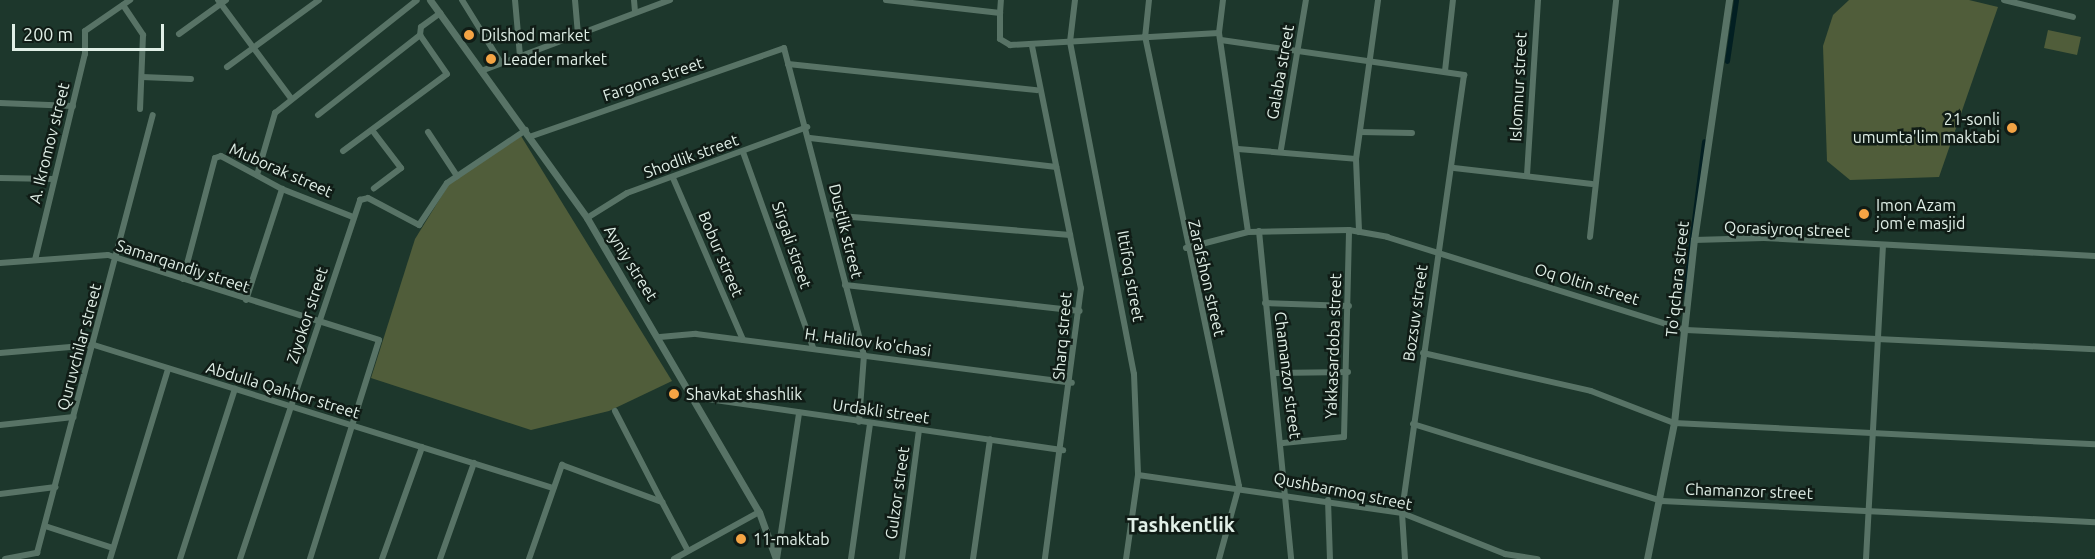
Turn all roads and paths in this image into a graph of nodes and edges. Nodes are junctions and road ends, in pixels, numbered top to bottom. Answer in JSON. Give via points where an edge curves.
{"nodes":[{"id":1,"x":130,"y":0,"type":"edge"},
{"id":2,"x":319,"y":0,"type":"edge"},
{"id":3,"x":417,"y":0,"type":"edge"},
{"id":4,"x":430,"y":0,"type":"edge"},
{"id":5,"x":462,"y":0,"type":"edge"},
{"id":6,"x":515,"y":0,"type":"edge"},
{"id":7,"x":575,"y":0,"type":"edge"},
{"id":8,"x":634,"y":0,"type":"edge"},
{"id":9,"x":670,"y":0,"type":"edge"},
{"id":10,"x":886,"y":0,"type":"edge"},
{"id":11,"x":1001,"y":0,"type":"edge"},
{"id":12,"x":1076,"y":0,"type":"edge"},
{"id":13,"x":1149,"y":0,"type":"edge"},
{"id":14,"x":1223,"y":0,"type":"edge"},
{"id":15,"x":1306,"y":0,"type":"edge"},
{"id":16,"x":1378,"y":0,"type":"edge"},
{"id":17,"x":1453,"y":0,"type":"edge"},
{"id":18,"x":1538,"y":0,"type":"edge"},
{"id":19,"x":1617,"y":0,"type":"edge"},
{"id":20,"x":1729,"y":0,"type":"edge"},
{"id":21,"x":2004,"y":0,"type":"edge"},
{"id":22,"x":222,"y":1,"type":"edge"},
{"id":23,"x":906,"y":1,"type":"edge"},
{"id":24,"x":123,"y":5,"type":"junction"},
{"id":25,"x":635,"y":12,"type":"junction"},
{"id":26,"x":440,"y":13,"type":"junction"},
{"id":27,"x":1000,"y":14,"type":"junction"},
{"id":28,"x":2073,"y":18,"type":"dead end"},
{"id":29,"x":578,"y":33,"type":"junction"},
{"id":30,"x":179,"y":34,"type":"dead end"},
{"id":31,"x":420,"y":35,"type":"junction"},
{"id":32,"x":1145,"y":36,"type":"junction"},
{"id":33,"x":1220,"y":36,"type":"junction"},
{"id":34,"x":1070,"y":42,"type":"junction"},
{"id":35,"x":1032,"y":46,"type":"junction"},
{"id":36,"x":252,"y":48,"type":"junction"},
{"id":37,"x":784,"y":48,"type":"joint"},
{"id":38,"x":1298,"y":48,"type":"junction"},
{"id":39,"x":520,"y":56,"type":"junction"},
{"id":40,"x":1369,"y":59,"type":"junction"},
{"id":41,"x":501,"y":63,"type":"junction"},
{"id":42,"x":788,"y":64,"type":"junction"},
{"id":43,"x":227,"y":67,"type":"dead end"},
{"id":44,"x":481,"y":71,"type":"junction"},
{"id":45,"x":1445,"y":71,"type":"junction"},
{"id":46,"x":142,"y":76,"type":"junction"},
{"id":47,"x":191,"y":79,"type":"dead end"},
{"id":48,"x":1037,"y":90,"type":"junction"},
{"id":49,"x":290,"y":98,"type":"junction"},
{"id":50,"x":0,"y":103,"type":"edge"},
{"id":51,"x":73,"y":106,"type":"junction"},
{"id":52,"x":140,"y":109,"type":"dead end"},
{"id":53,"x":153,"y":115,"type":"dead end"},
{"id":54,"x":318,"y":115,"type":"dead end"},
{"id":55,"x":807,"y":127,"type":"junction"},
{"id":56,"x":372,"y":130,"type":"junction"},
{"id":57,"x":428,"y":132,"type":"dead end"},
{"id":58,"x":1360,"y":132,"type":"junction"},
{"id":59,"x":529,"y":133,"type":"junction"},
{"id":60,"x":1413,"y":134,"type":"dead end"},
{"id":61,"x":810,"y":138,"type":"junction"},
{"id":62,"x":1238,"y":149,"type":"junction"},
{"id":63,"x":1281,"y":149,"type":"junction"},
{"id":64,"x":343,"y":151,"type":"dead end"},
{"id":65,"x":744,"y":152,"type":"junction"},
{"id":66,"x":1356,"y":159,"type":"junction"},
{"id":67,"x":1056,"y":166,"type":"junction"},
{"id":68,"x":1454,"y":168,"type":"junction"},
{"id":69,"x":257,"y":175,"type":"junction"},
{"id":70,"x":1527,"y":175,"type":"junction"},
{"id":71,"x":457,"y":176,"type":"junction"},
{"id":72,"x":0,"y":178,"type":"edge"},
{"id":73,"x":674,"y":178,"type":"junction"},
{"id":74,"x":54,"y":179,"type":"junction"},
{"id":75,"x":1593,"y":184,"type":"junction"},
{"id":76,"x":374,"y":188,"type":"dead end"},
{"id":77,"x":282,"y":189,"type":"junction"},
{"id":78,"x":828,"y":214,"type":"junction"},
{"id":79,"x":353,"y":217,"type":"junction"},
{"id":80,"x":587,"y":218,"type":"junction"},
{"id":81,"x":1349,"y":230,"type":"junction"},
{"id":82,"x":1259,"y":231,"type":"junction"},
{"id":83,"x":1248,"y":232,"type":"junction"},
{"id":84,"x":1359,"y":232,"type":"junction"},
{"id":85,"x":1070,"y":236,"type":"junction"},
{"id":86,"x":1590,"y":237,"type":"dead end"},
{"id":87,"x":1694,"y":240,"type":"junction"},
{"id":88,"x":1882,"y":246,"type":"junction"},
{"id":89,"x":1186,"y":248,"type":"junction"},
{"id":90,"x":1437,"y":252,"type":"junction"},
{"id":91,"x":2095,"y":256,"type":"edge"},
{"id":92,"x":116,"y":258,"type":"junction"},
{"id":93,"x":35,"y":260,"type":"junction"},
{"id":94,"x":0,"y":262,"type":"edge"},
{"id":95,"x":183,"y":279,"type":"junction"},
{"id":96,"x":845,"y":285,"type":"junction"},
{"id":97,"x":246,"y":300,"type":"junction"},
{"id":98,"x":1265,"y":303,"type":"junction"},
{"id":99,"x":1348,"y":306,"type":"junction"},
{"id":100,"x":1080,"y":311,"type":"junction"},
{"id":101,"x":318,"y":325,"type":"junction"},
{"id":102,"x":1686,"y":330,"type":"junction"},
{"id":103,"x":660,"y":337,"type":"junction"},
{"id":104,"x":743,"y":340,"type":"junction"},
{"id":105,"x":1880,"y":342,"type":"junction"},
{"id":106,"x":94,"y":345,"type":"junction"},
{"id":107,"x":813,"y":348,"type":"junction"},
{"id":108,"x":2095,"y":349,"type":"edge"},
{"id":109,"x":1423,"y":353,"type":"junction"},
{"id":110,"x":0,"y":354,"type":"edge"},
{"id":111,"x":864,"y":355,"type":"junction"},
{"id":112,"x":168,"y":369,"type":"junction"},
{"id":113,"x":1348,"y":372,"type":"junction"},
{"id":114,"x":1275,"y":373,"type":"junction"},
{"id":115,"x":1072,"y":383,"type":"junction"},
{"id":116,"x":235,"y":389,"type":"junction"},
{"id":117,"x":694,"y":397,"type":"junction"},
{"id":118,"x":290,"y":406,"type":"junction"},
{"id":119,"x":615,"y":411,"type":"dead end"},
{"id":120,"x":799,"y":413,"type":"junction"},
{"id":121,"x":74,"y":417,"type":"junction"},
{"id":122,"x":859,"y":422,"type":"junction"},
{"id":123,"x":870,"y":423,"type":"junction"},
{"id":124,"x":1674,"y":423,"type":"junction"},
{"id":125,"x":1413,"y":424,"type":"junction"},
{"id":126,"x":0,"y":425,"type":"edge"},
{"id":127,"x":355,"y":426,"type":"junction"},
{"id":128,"x":919,"y":430,"type":"junction"},
{"id":129,"x":1872,"y":431,"type":"junction"},
{"id":130,"x":990,"y":439,"type":"junction"},
{"id":131,"x":1283,"y":443,"type":"junction"},
{"id":132,"x":2095,"y":444,"type":"edge"},
{"id":133,"x":422,"y":447,"type":"junction"},
{"id":134,"x":1063,"y":450,"type":"junction"},
{"id":135,"x":474,"y":463,"type":"junction"},
{"id":136,"x":1138,"y":475,"type":"junction"},
{"id":137,"x":1239,"y":486,"type":"junction"},
{"id":138,"x":56,"y":488,"type":"junction"},
{"id":139,"x":553,"y":488,"type":"junction"},
{"id":140,"x":0,"y":494,"type":"edge"},
{"id":141,"x":1287,"y":494,"type":"junction"},
{"id":142,"x":1328,"y":500,"type":"junction"},
{"id":143,"x":1662,"y":501,"type":"junction"},
{"id":144,"x":662,"y":502,"type":"junction"},
{"id":145,"x":1868,"y":510,"type":"junction"},
{"id":146,"x":759,"y":512,"type":"junction"},
{"id":147,"x":1402,"y":513,"type":"junction"},
{"id":148,"x":2095,"y":522,"type":"edge"},
{"id":149,"x":45,"y":526,"type":"junction"},
{"id":150,"x":113,"y":548,"type":"junction"},
{"id":151,"x":687,"y":549,"type":"junction"},
{"id":152,"x":1529,"y":558,"type":"edge"},
{"id":153,"x":4,"y":559,"type":"edge"},
{"id":154,"x":110,"y":559,"type":"edge"},
{"id":155,"x":180,"y":559,"type":"edge"},
{"id":156,"x":240,"y":559,"type":"edge"},
{"id":157,"x":310,"y":559,"type":"edge"},
{"id":158,"x":382,"y":559,"type":"edge"},
{"id":159,"x":440,"y":559,"type":"edge"},
{"id":160,"x":529,"y":559,"type":"edge"},
{"id":161,"x":674,"y":559,"type":"edge"},
{"id":162,"x":777,"y":559,"type":"edge"},
{"id":163,"x":851,"y":559,"type":"edge"},
{"id":164,"x":902,"y":559,"type":"edge"},
{"id":165,"x":973,"y":559,"type":"edge"},
{"id":166,"x":1045,"y":559,"type":"edge"},
{"id":167,"x":1126,"y":559,"type":"edge"},
{"id":168,"x":1219,"y":559,"type":"edge"},
{"id":169,"x":1291,"y":559,"type":"edge"},
{"id":170,"x":1330,"y":559,"type":"edge"},
{"id":171,"x":1405,"y":559,"type":"edge"},
{"id":172,"x":1538,"y":559,"type":"edge"},
{"id":173,"x":1647,"y":559,"type":"edge"},
{"id":174,"x":1866,"y":559,"type":"edge"}],
"edges":[{"from":1,"to":24,"type":"street"},
{"from":2,"to":36,"type":"street"},
{"from":3,"to":49,"type":"street"},
{"from":4,"to":26,"type":"street","name":"Ayniy street"},
{"from":5,"to":41,"type":"street"},
{"from":6,"to":39,"type":"street"},
{"from":7,"to":29,"type":"street"},
{"from":8,"to":25,"type":"street"},
{"from":9,"to":25,"type":"street"},
{"from":10,"to":23,"type":"street"},
{"from":11,"to":27,"type":"street"},
{"from":12,"to":34,"type":"street","name":"Ittifoq street"},
{"from":13,"to":32,"type":"street","name":"Zarafshon street"},
{"from":14,"to":33,"type":"street"},
{"from":15,"to":38,"type":"street","name":"Galaba street"},
{"from":16,"to":40,"type":"street"},
{"from":17,"to":45,"type":"street"},
{"from":18,"to":70,"type":"street","name":"Islomnur street"},
{"from":19,"to":75,"type":"street"},
{"from":20,"to":87,"type":"street","name":"To'qchara street"},
{"from":21,"to":28,"type":"street"},
{"from":22,"to":30,"type":"street"},
{"from":22,"to":36,"type":"street"},
{"from":23,"to":27,"type":"street"},
{"from":24,"to":46,"type":"street","via":[[143,35]]},
{"from":24,"to":51,"type":"street","name":"A. Ikromov street","via":[[85,32]]},
{"from":25,"to":29,"type":"street"},
{"from":26,"to":31,"type":"street","via":[[421,27]]},
{"from":26,"to":44,"type":"street","name":"Ayniy street"},
{"from":27,"to":35,"type":"street","via":[[1003,43]]},
{"from":29,"to":39,"type":"street"},
{"from":31,"to":54,"type":"street"},
{"from":31,"to":56,"type":"street","via":[[447,74]]},
{"from":32,"to":33,"type":"street"},
{"from":32,"to":34,"type":"street"},
{"from":32,"to":89,"type":"street","name":"Zarafshon street"},
{"from":33,"to":38,"type":"street"},
{"from":33,"to":62,"type":"street"},
{"from":34,"to":35,"type":"street"},
{"from":34,"to":136,"type":"street","name":"Ittifoq street","via":[[1119,278],[1134,374]]},
{"from":35,"to":48,"type":"street","name":"Sharq street"},
{"from":36,"to":43,"type":"street"},
{"from":36,"to":49,"type":"street"},
{"from":37,"to":42,"type":"street","name":"Dustlik street"},
{"from":37,"to":59,"type":"street","name":"Fargona street"},
{"from":38,"to":40,"type":"street"},
{"from":38,"to":63,"type":"street","name":"Galaba street"},
{"from":39,"to":41,"type":"street"},
{"from":40,"to":45,"type":"street"},
{"from":40,"to":58,"type":"street"},
{"from":41,"to":44,"type":"street"},
{"from":42,"to":48,"type":"street"},
{"from":42,"to":55,"type":"street","name":"Dustlik street"},
{"from":44,"to":59,"type":"street","name":"Ayniy street"},
{"from":45,"to":68,"type":"street","name":"Bozsuv street","via":[[1462,74]]},
{"from":46,"to":47,"type":"street"},
{"from":46,"to":52,"type":"street"},
{"from":48,"to":67,"type":"street","name":"Sharq street"},
{"from":49,"to":69,"type":"street","via":[[276,113]]},
{"from":50,"to":51,"type":"street"},
{"from":51,"to":74,"type":"street","name":"A. Ikromov street"},
{"from":53,"to":92,"type":"street","name":"Quruvchilar street"},
{"from":55,"to":61,"type":"street","name":"Dustlik street"},
{"from":55,"to":65,"type":"street","name":"Shodlik street"},
{"from":56,"to":64,"type":"street"},
{"from":56,"to":76,"type":"street","via":[[401,168]]},
{"from":57,"to":71,"type":"street"},
{"from":58,"to":60,"type":"street"},
{"from":58,"to":66,"type":"street"},
{"from":59,"to":71,"type":"street","name":"Fargona street"},
{"from":59,"to":80,"type":"street","name":"Ayniy street"},
{"from":61,"to":67,"type":"street"},
{"from":61,"to":78,"type":"street","name":"Dustlik street"},
{"from":62,"to":63,"type":"street"},
{"from":62,"to":83,"type":"street"},
{"from":63,"to":66,"type":"street"},
{"from":65,"to":73,"type":"street","name":"Shodlik street"},
{"from":65,"to":107,"type":"street","name":"Sirgali street"},
{"from":66,"to":84,"type":"street"},
{"from":67,"to":85,"type":"street","name":"Sharq street"},
{"from":68,"to":70,"type":"street"},
{"from":68,"to":90,"type":"street","name":"Bozsuv street"},
{"from":69,"to":77,"type":"street","name":"Muborak street"},
{"from":69,"to":95,"type":"street","name":"Muborak street","via":[[221,156],[215,158]]},
{"from":70,"to":75,"type":"street"},
{"from":71,"to":79,"type":"street","name":"Fargona street","via":[[419,225],[368,198],[360,200]]},
{"from":72,"to":74,"type":"street"},
{"from":73,"to":80,"type":"street","name":"Shodlik street","via":[[627,193]]},
{"from":73,"to":104,"type":"street","name":"Bobur street"},
{"from":74,"to":93,"type":"street","name":"A. Ikromov street"},
{"from":75,"to":86,"type":"street"},
{"from":77,"to":79,"type":"street","name":"Muborak street"},
{"from":77,"to":97,"type":"street"},
{"from":78,"to":85,"type":"street"},
{"from":78,"to":96,"type":"street","name":"Dustlik street"},
{"from":79,"to":101,"type":"street","name":"Ziyokor street"},
{"from":80,"to":103,"type":"street","name":"Ayniy street"},
{"from":81,"to":82,"type":"street","name":"Oq Oltin street"},
{"from":81,"to":84,"type":"street","name":"Oq Oltin street"},
{"from":81,"to":99,"type":"street","name":"Yakkasardoba street"},
{"from":82,"to":83,"type":"street","name":"Oq Oltin street"},
{"from":82,"to":98,"type":"street","name":"Chamanzor street"},
{"from":83,"to":89,"type":"street","name":"Oq Oltin street"},
{"from":84,"to":90,"type":"street","name":"Oq Oltin street"},
{"from":85,"to":100,"type":"street","name":"Sharq street"},
{"from":87,"to":88,"type":"street","name":"Qorasiyroq street"},
{"from":87,"to":102,"type":"street","name":"To'qchara street"},
{"from":88,"to":91,"type":"street","name":"Qorasiyroq street"},
{"from":88,"to":105,"type":"street"},
{"from":89,"to":137,"type":"street","name":"Zarafshon street"},
{"from":90,"to":102,"type":"street","name":"Oq Oltin street"},
{"from":90,"to":109,"type":"street","name":"Bozsuv street"},
{"from":92,"to":93,"type":"street","name":"Samarqandiy street"},
{"from":92,"to":95,"type":"street","name":"Samarqandiy street"},
{"from":92,"to":106,"type":"street","name":"Quruvchilar street"},
{"from":93,"to":94,"type":"street","name":"Samarqandiy street"},
{"from":95,"to":97,"type":"street","name":"Samarqandiy street"},
{"from":96,"to":100,"type":"street"},
{"from":96,"to":111,"type":"street","name":"Dustlik street"},
{"from":97,"to":101,"type":"street","name":"Samarqandiy street"},
{"from":98,"to":99,"type":"street"},
{"from":98,"to":114,"type":"street","name":"Chamanzor street"},
{"from":99,"to":113,"type":"street","name":"Yakkasardoba street"},
{"from":100,"to":115,"type":"street","name":"Sharq street"},
{"from":101,"to":118,"type":"street","name":"Ziyokor street"},
{"from":101,"to":127,"type":"street","name":"Samarqandiy street","via":[[379,340]]},
{"from":102,"to":105,"type":"street","name":"Oq Oltin street"},
{"from":102,"to":124,"type":"street","name":"To'qchara street"},
{"from":103,"to":104,"type":"street","name":"H. Halilov ko'chasi"},
{"from":103,"to":117,"type":"street","name":"Ayniy street"},
{"from":104,"to":107,"type":"street","name":"H. Halilov ko'chasi"},
{"from":105,"to":108,"type":"street","name":"Oq Oltin street"},
{"from":105,"to":129,"type":"street"},
{"from":106,"to":110,"type":"street","name":"Abdulla Qahhor street"},
{"from":106,"to":112,"type":"street","name":"Abdulla Qahhor street"},
{"from":106,"to":121,"type":"street","name":"Quruvchilar street"},
{"from":107,"to":111,"type":"street","name":"H. Halilov ko'chasi"},
{"from":109,"to":124,"type":"street","via":[[1592,391]]},
{"from":109,"to":125,"type":"street","name":"Bozsuv street"},
{"from":111,"to":115,"type":"street","name":"H. Halilov ko'chasi"},
{"from":111,"to":122,"type":"street","name":"Dustlik street"},
{"from":112,"to":116,"type":"street","name":"Abdulla Qahhor street"},
{"from":112,"to":150,"type":"street"},
{"from":113,"to":114,"type":"street"},
{"from":113,"to":131,"type":"street","name":"Yakkasardoba street","via":[[1344,437]]},
{"from":114,"to":131,"type":"street","name":"Chamanzor street"},
{"from":115,"to":134,"type":"street","name":"Sharq street"},
{"from":116,"to":118,"type":"street","name":"Abdulla Qahhor street"},
{"from":116,"to":155,"type":"street"},
{"from":117,"to":120,"type":"street","name":"Urdakli street"},
{"from":117,"to":146,"type":"street","name":"Ayniy street"},
{"from":118,"to":127,"type":"street","name":"Abdulla Qahhor street"},
{"from":118,"to":156,"type":"street","name":"Ziyokor street"},
{"from":119,"to":144,"type":"street"},
{"from":120,"to":122,"type":"street","name":"Urdakli street"},
{"from":120,"to":162,"type":"street"},
{"from":121,"to":126,"type":"street"},
{"from":121,"to":138,"type":"street","name":"Quruvchilar street"},
{"from":122,"to":123,"type":"street","name":"Urdakli street"},
{"from":123,"to":128,"type":"street","name":"Urdakli street"},
{"from":123,"to":163,"type":"street"},
{"from":124,"to":129,"type":"street"},
{"from":124,"to":143,"type":"street","name":"To'qchara street"},
{"from":125,"to":143,"type":"street","name":"Chamanzor street"},
{"from":125,"to":147,"type":"street","name":"Bozsuv street"},
{"from":127,"to":133,"type":"street","name":"Abdulla Qahhor street"},
{"from":127,"to":157,"type":"street"},
{"from":128,"to":130,"type":"street","name":"Urdakli street"},
{"from":128,"to":164,"type":"street","name":"Gulzor street"},
{"from":129,"to":132,"type":"street"},
{"from":129,"to":145,"type":"street"},
{"from":130,"to":134,"type":"street","name":"Urdakli street"},
{"from":130,"to":165,"type":"street"},
{"from":131,"to":141,"type":"street","name":"Chamanzor street"},
{"from":133,"to":135,"type":"street","name":"Abdulla Qahhor street"},
{"from":133,"to":158,"type":"street"},
{"from":134,"to":166,"type":"street","name":"Sharq street"},
{"from":135,"to":139,"type":"street","name":"Abdulla Qahhor street"},
{"from":135,"to":159,"type":"street"},
{"from":136,"to":137,"type":"street","name":"Qushbarmoq street"},
{"from":136,"to":167,"type":"street","name":"Ittifoq street"},
{"from":137,"to":141,"type":"street","name":"Qushbarmoq street"},
{"from":137,"to":168,"type":"street","name":"Zarafshon street"},
{"from":138,"to":140,"type":"street"},
{"from":138,"to":149,"type":"street","name":"Quruvchilar street"},
{"from":139,"to":144,"type":"street","via":[[562,465]]},
{"from":139,"to":160,"type":"street"},
{"from":141,"to":142,"type":"street","name":"Qushbarmoq street"},
{"from":141,"to":169,"type":"street","name":"Chamanzor street"},
{"from":142,"to":147,"type":"street","name":"Qushbarmoq street"},
{"from":142,"to":170,"type":"street"},
{"from":143,"to":145,"type":"street","name":"Chamanzor street"},
{"from":143,"to":173,"type":"street","name":"To'qchara street"},
{"from":144,"to":151,"type":"street"},
{"from":145,"to":148,"type":"street","name":"Chamanzor street"},
{"from":145,"to":174,"type":"street"},
{"from":146,"to":151,"type":"street","via":[[695,549]]},
{"from":146,"to":162,"type":"street","name":"Ayniy street"},
{"from":147,"to":152,"type":"street","name":"Qushbarmoq street","via":[[1505,554]]},
{"from":147,"to":171,"type":"street","name":"Bozsuv street"},
{"from":149,"to":150,"type":"street"},
{"from":149,"to":153,"type":"street","name":"Quruvchilar street","via":[[37,553]]},
{"from":150,"to":154,"type":"street"},
{"from":151,"to":161,"type":"street"},
{"from":152,"to":172,"type":"street","name":"Qushbarmoq street"}]}
